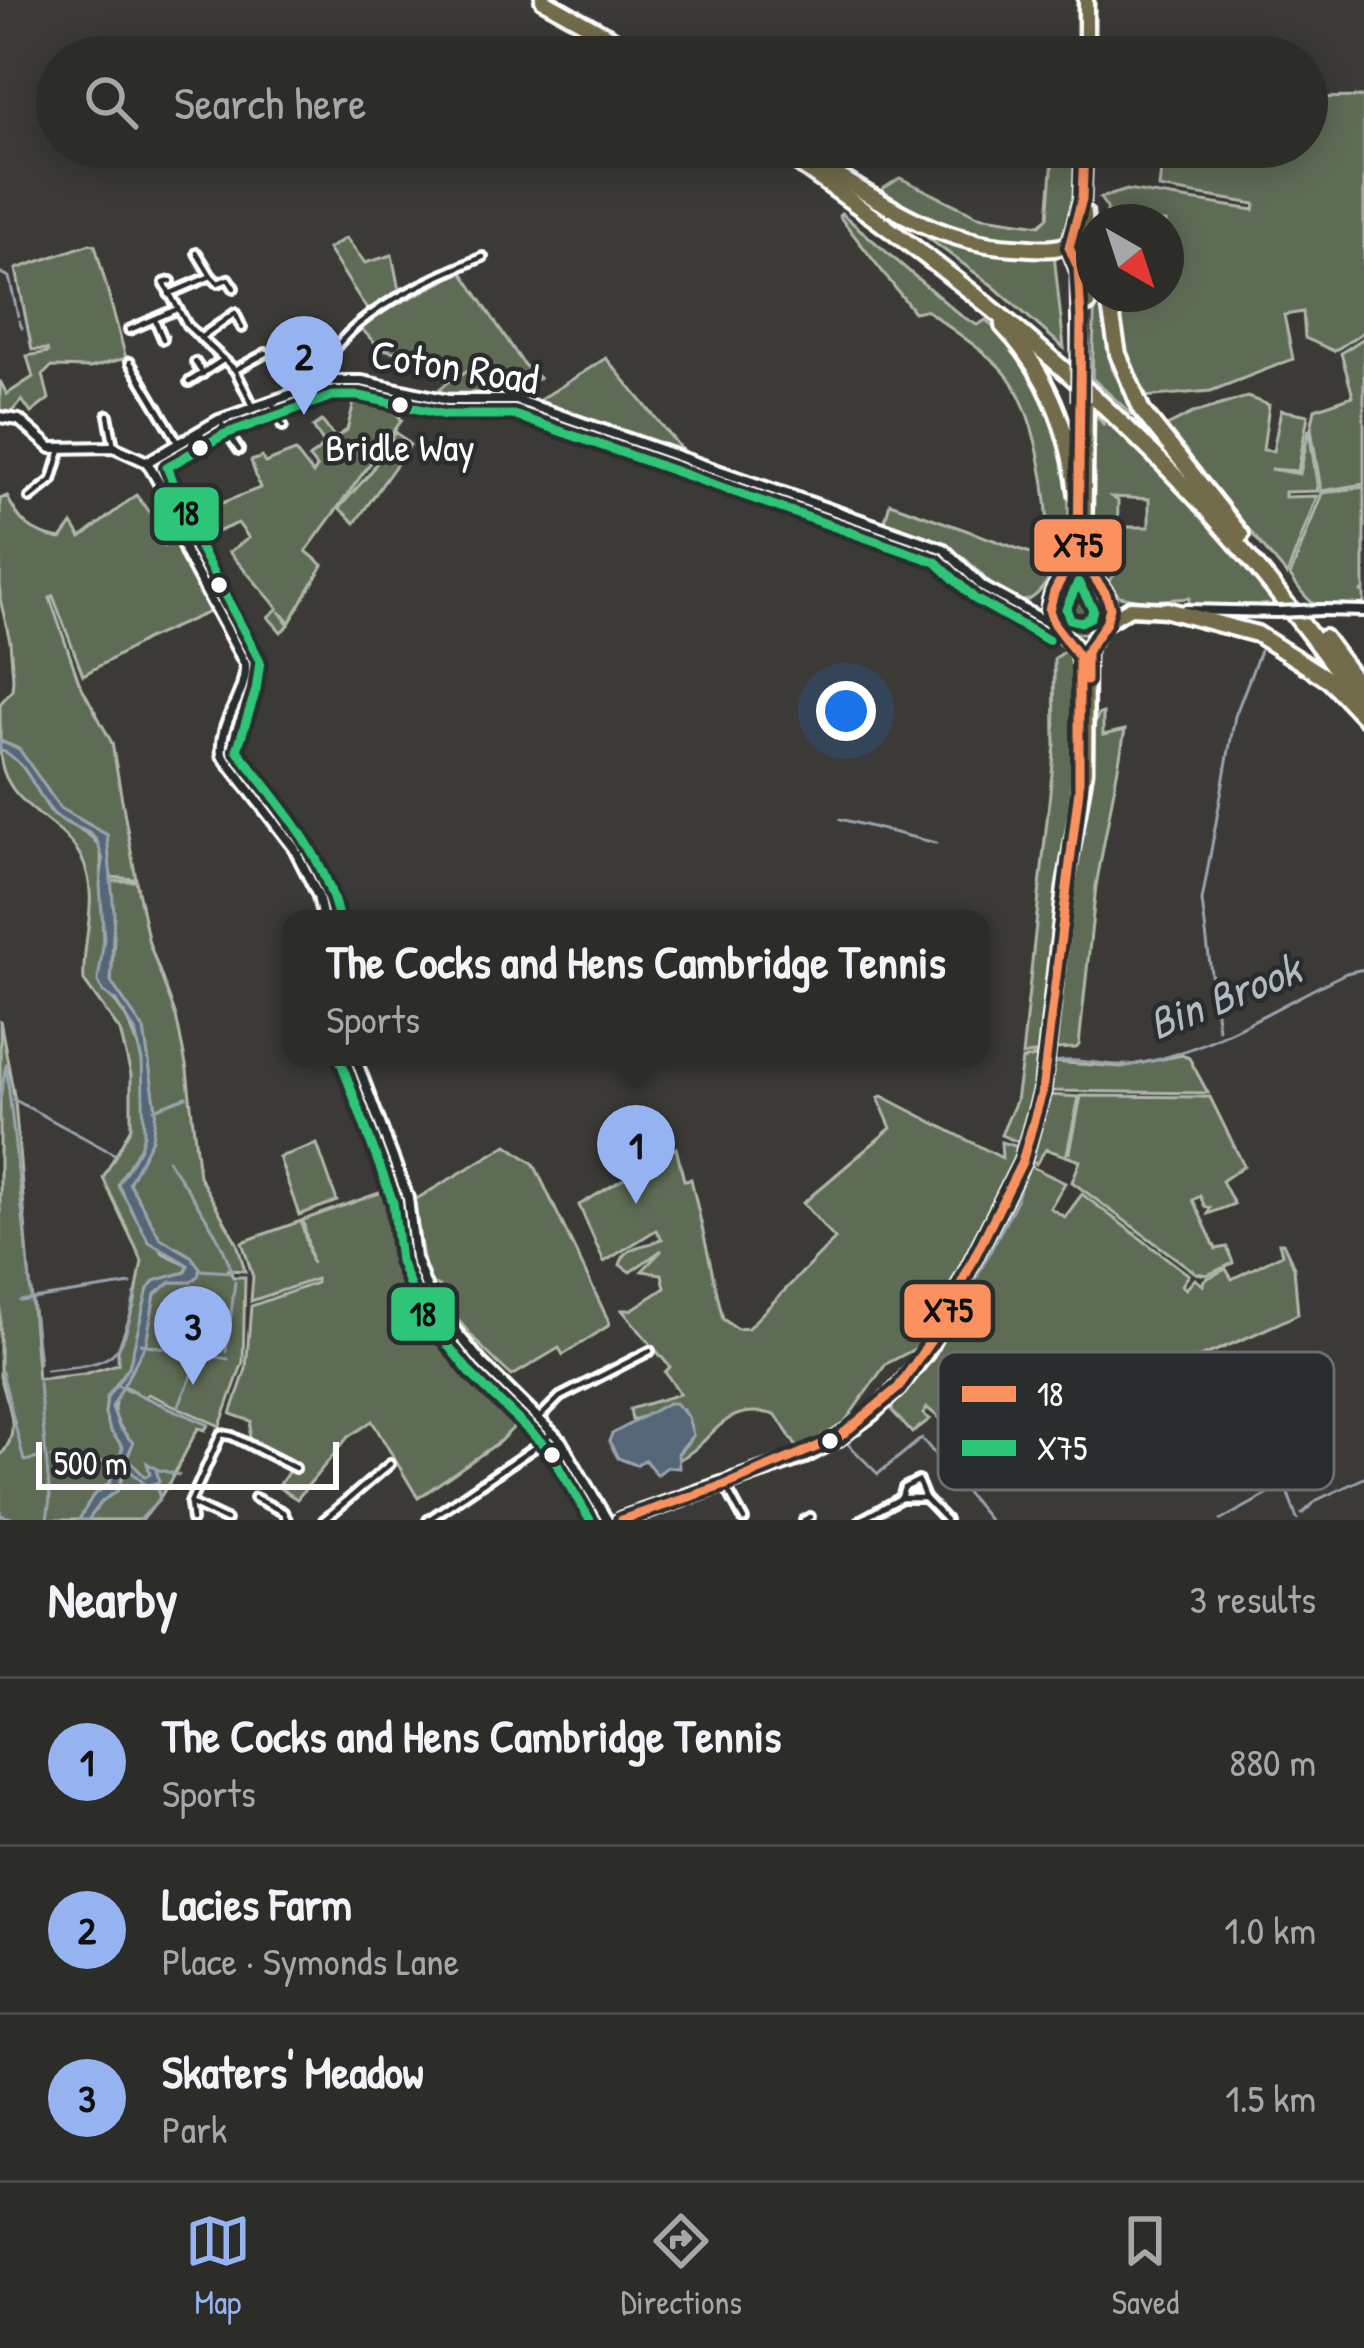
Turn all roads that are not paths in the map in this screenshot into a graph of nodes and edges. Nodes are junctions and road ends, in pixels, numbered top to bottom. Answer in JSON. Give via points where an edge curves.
{"nodes":[{"id":1,"x":529,"y":0,"type":"edge"},
{"id":2,"x":543,"y":0,"type":"edge"},
{"id":3,"x":1086,"y":0,"type":"edge"},
{"id":4,"x":593,"y":36,"type":"edge"},
{"id":5,"x":608,"y":36,"type":"edge"},
{"id":6,"x":1086,"y":36,"type":"edge"},
{"id":7,"x":804,"y":168,"type":"edge"},
{"id":8,"x":817,"y":168,"type":"edge"},
{"id":9,"x":823,"y":168,"type":"edge"},
{"id":10,"x":1083,"y":168,"type":"edge"},
{"id":11,"x":1082,"y":199,"type":"junction"},
{"id":12,"x":1083,"y":204,"type":"edge"},
{"id":13,"x":1076,"y":240,"type":"edge"},
{"id":14,"x":1071,"y":243,"type":"junction"},
{"id":15,"x":921,"y":251,"type":"junction"},
{"id":16,"x":197,"y":253,"type":"dead end"},
{"id":17,"x":483,"y":257,"type":"dead end"},
{"id":18,"x":1075,"y":260,"type":"joint"},
{"id":19,"x":211,"y":276,"type":"junction"},
{"id":20,"x":164,"y":283,"type":"dead end"},
{"id":21,"x":234,"y":288,"type":"dead end"},
{"id":22,"x":169,"y":294,"type":"junction"},
{"id":23,"x":175,"y":310,"type":"junction"},
{"id":24,"x":1087,"y":312,"type":"edge"},
{"id":25,"x":1111,"y":312,"type":"edge"},
{"id":26,"x":155,"y":320,"type":"junction"},
{"id":27,"x":242,"y":328,"type":"dead end"},
{"id":28,"x":129,"y":330,"type":"dead end"},
{"id":29,"x":200,"y":338,"type":"junction"},
{"id":30,"x":164,"y":339,"type":"dead end"},
{"id":31,"x":266,"y":353,"type":"dead end"},
{"id":32,"x":223,"y":360,"type":"junction"},
{"id":33,"x":130,"y":362,"type":"dead end"},
{"id":34,"x":196,"y":362,"type":"dead end"},
{"id":35,"x":1083,"y":362,"type":"junction"},
{"id":36,"x":235,"y":370,"type":"junction"},
{"id":37,"x":203,"y":374,"type":"junction"},
{"id":38,"x":189,"y":382,"type":"dead end"},
{"id":39,"x":318,"y":384,"type":"junction"},
{"id":40,"x":271,"y":401,"type":"junction"},
{"id":41,"x":1083,"y":403,"type":"junction"},
{"id":42,"x":253,"y":406,"type":"junction"},
{"id":43,"x":108,"y":415,"type":"dead end"},
{"id":44,"x":0,"y":417,"type":"edge"},
{"id":45,"x":218,"y":420,"type":"junction"},
{"id":46,"x":283,"y":426,"type":"dead end"},
{"id":47,"x":178,"y":442,"type":"junction"},
{"id":48,"x":46,"y":445,"type":"junction"},
{"id":49,"x":115,"y":447,"type":"junction"},
{"id":50,"x":62,"y":450,"type":"junction"},
{"id":51,"x":239,"y":450,"type":"dead end"},
{"id":52,"x":56,"y":460,"type":"junction"},
{"id":53,"x":147,"y":462,"type":"junction"},
{"id":54,"x":1077,"y":494,"type":"junction"},
{"id":55,"x":31,"y":498,"type":"dead end"},
{"id":56,"x":1240,"y":535,"type":"junction"},
{"id":57,"x":1099,"y":586,"type":"junction"},
{"id":58,"x":1055,"y":591,"type":"junction"},
{"id":59,"x":1130,"y":608,"type":"junction"},
{"id":60,"x":1025,"y":610,"type":"junction"},
{"id":61,"x":1166,"y":610,"type":"junction"},
{"id":62,"x":1364,"y":611,"type":"edge"},
{"id":63,"x":1101,"y":628,"type":"junction"},
{"id":64,"x":1061,"y":632,"type":"junction"},
{"id":65,"x":1364,"y":692,"type":"edge"},
{"id":66,"x":1364,"y":706,"type":"edge"},
{"id":67,"x":1364,"y":717,"type":"edge"},
{"id":68,"x":1079,"y":789,"type":"junction"},
{"id":69,"x":321,"y":910,"type":"edge"},
{"id":70,"x":358,"y":1066,"type":"edge"},
{"id":71,"x":650,"y":1351,"type":"dead end"},
{"id":72,"x":538,"y":1419,"type":"junction"},
{"id":73,"x":552,"y":1431,"type":"junction"},
{"id":74,"x":389,"y":1463,"type":"dead end"},
{"id":75,"x":295,"y":1468,"type":"dead end"},
{"id":76,"x":725,"y":1485,"type":"junction"},
{"id":77,"x":255,"y":1498,"type":"dead end"},
{"id":78,"x":902,"y":1498,"type":"junction"},
{"id":79,"x":926,"y":1498,"type":"junction"},
{"id":80,"x":190,"y":1503,"type":"junction"},
{"id":81,"x":192,"y":1518,"type":"edge"},
{"id":82,"x":181,"y":1520,"type":"edge"},
{"id":83,"x":226,"y":1520,"type":"edge"},
{"id":84,"x":287,"y":1520,"type":"edge"},
{"id":85,"x":324,"y":1520,"type":"edge"},
{"id":86,"x":428,"y":1520,"type":"edge"},
{"id":87,"x":607,"y":1520,"type":"edge"},
{"id":88,"x":621,"y":1520,"type":"edge"},
{"id":89,"x":744,"y":1520,"type":"edge"},
{"id":90,"x":861,"y":1520,"type":"edge"},
{"id":91,"x":946,"y":1520,"type":"edge"}],
"edges":[{"from":1,"to":4,"type":"highway"},
{"from":2,"to":5,"type":"highway"},
{"from":3,"to":6,"type":"main road"},
{"from":7,"to":15,"type":"highway"},
{"from":8,"to":56,"type":"highway","via":[[1052,349]]},
{"from":9,"to":14,"type":"highway","via":[[942,234],[1002,247]]},
{"from":10,"to":11,"type":"main road"},
{"from":11,"to":12,"type":"main road"},
{"from":11,"to":14,"type":"main road"},
{"from":13,"to":14,"type":"main road"},
{"from":14,"to":18,"type":"main road"},
{"from":15,"to":54,"type":"highway","via":[[1041,374],[1062,420]]},
{"from":15,"to":66,"type":"highway","via":[[1047,354],[1180,481]]},
{"from":16,"to":19,"type":"street"},
{"from":17,"to":39,"type":"street","via":[[370,314],[336,347]]},
{"from":18,"to":35,"type":"main road"},
{"from":19,"to":21,"type":"street"},
{"from":19,"to":22,"type":"street"},
{"from":20,"to":22,"type":"street"},
{"from":22,"to":23,"type":"street"},
{"from":23,"to":26,"type":"street"},
{"from":23,"to":29,"type":"street"},
{"from":24,"to":35,"type":"main road"},
{"from":25,"to":56,"type":"highway","via":[[1142,411]]},
{"from":26,"to":28,"type":"street"},
{"from":26,"to":30,"type":"street"},
{"from":27,"to":29,"type":"street","via":[[234,309]]},
{"from":29,"to":32,"type":"street"},
{"from":31,"to":36,"type":"street"},
{"from":32,"to":36,"type":"street"},
{"from":32,"to":37,"type":"street"},
{"from":33,"to":47,"type":"street"},
{"from":34,"to":37,"type":"street"},
{"from":35,"to":41,"type":"main road","bridge":true},
{"from":36,"to":42,"type":"street"},
{"from":37,"to":38,"type":"street"},
{"from":39,"to":40,"type":"street","name":"Coton Road"},
{"from":39,"to":60,"type":"street","name":"Coton Road","via":[[345,379],[435,398],[517,400],[944,548],[983,587]]},
{"from":40,"to":42,"type":"street","name":"Coton Road"},
{"from":40,"to":46,"type":"street"},
{"from":41,"to":54,"type":"main road"},
{"from":41,"to":57,"type":"main road","via":[[1084,563]]},
{"from":42,"to":45,"type":"street","name":"Coton Road"},
{"from":43,"to":49,"type":"street"},
{"from":44,"to":48,"type":"street","via":[[20,421]]},
{"from":45,"to":47,"type":"street","name":"Coton Road"},
{"from":45,"to":51,"type":"street"},
{"from":47,"to":53,"type":"street","name":"Coton Road"},
{"from":48,"to":50,"type":"street"},
{"from":48,"to":52,"type":"street"},
{"from":49,"to":50,"type":"street"},
{"from":49,"to":53,"type":"street"},
{"from":50,"to":52,"type":"street"},
{"from":52,"to":55,"type":"street","via":[[52,480]]},
{"from":53,"to":69,"type":"street","via":[[246,670],[223,728],[222,755],[294,848]]},
{"from":54,"to":58,"type":"main road","via":[[1077,554]]},
{"from":56,"to":65,"type":"highway"},
{"from":57,"to":58,"type":"main road","via":[[1075,578]]},
{"from":57,"to":59,"type":"main road"},
{"from":57,"to":63,"type":"main road","via":[[1110,607]]},
{"from":58,"to":60,"type":"street"},
{"from":58,"to":64,"type":"main road","via":[[1049,611]]},
{"from":59,"to":61,"type":"main road"},
{"from":59,"to":63,"type":"main road"},
{"from":60,"to":64,"type":"street","name":"Coton Road"},
{"from":61,"to":62,"type":"street","bridge":true},
{"from":61,"to":67,"type":"highway","via":[[1257,634],[1329,680]]},
{"from":63,"to":64,"type":"main road","via":[[1082,638]]},
{"from":63,"to":68,"type":"main road","via":[[1086,652],[1088,735]]},
{"from":64,"to":68,"type":"main road","via":[[1079,657]]},
{"from":68,"to":76,"type":"main road","via":[[1047,1059],[1027,1148],[926,1353],[851,1429]]},
{"from":70,"to":72,"type":"street","via":[[408,1198],[415,1258],[432,1302]]},
{"from":71,"to":72,"type":"street","via":[[560,1397]]},
{"from":72,"to":73,"type":"street"},
{"from":73,"to":86,"type":"street"},
{"from":73,"to":87,"type":"street"},
{"from":74,"to":85,"type":"street"},
{"from":75,"to":80,"type":"street","via":[[221,1435]]},
{"from":76,"to":88,"type":"main road"},
{"from":76,"to":89,"type":"street"},
{"from":77,"to":84,"type":"street"},
{"from":78,"to":79,"type":"street"},
{"from":78,"to":79,"type":"street","via":[[916,1480]]},
{"from":78,"to":90,"type":"street"},
{"from":79,"to":91,"type":"street"},
{"from":80,"to":81,"type":"street"},
{"from":80,"to":83,"type":"street"},
{"from":81,"to":82,"type":"street"}]}
